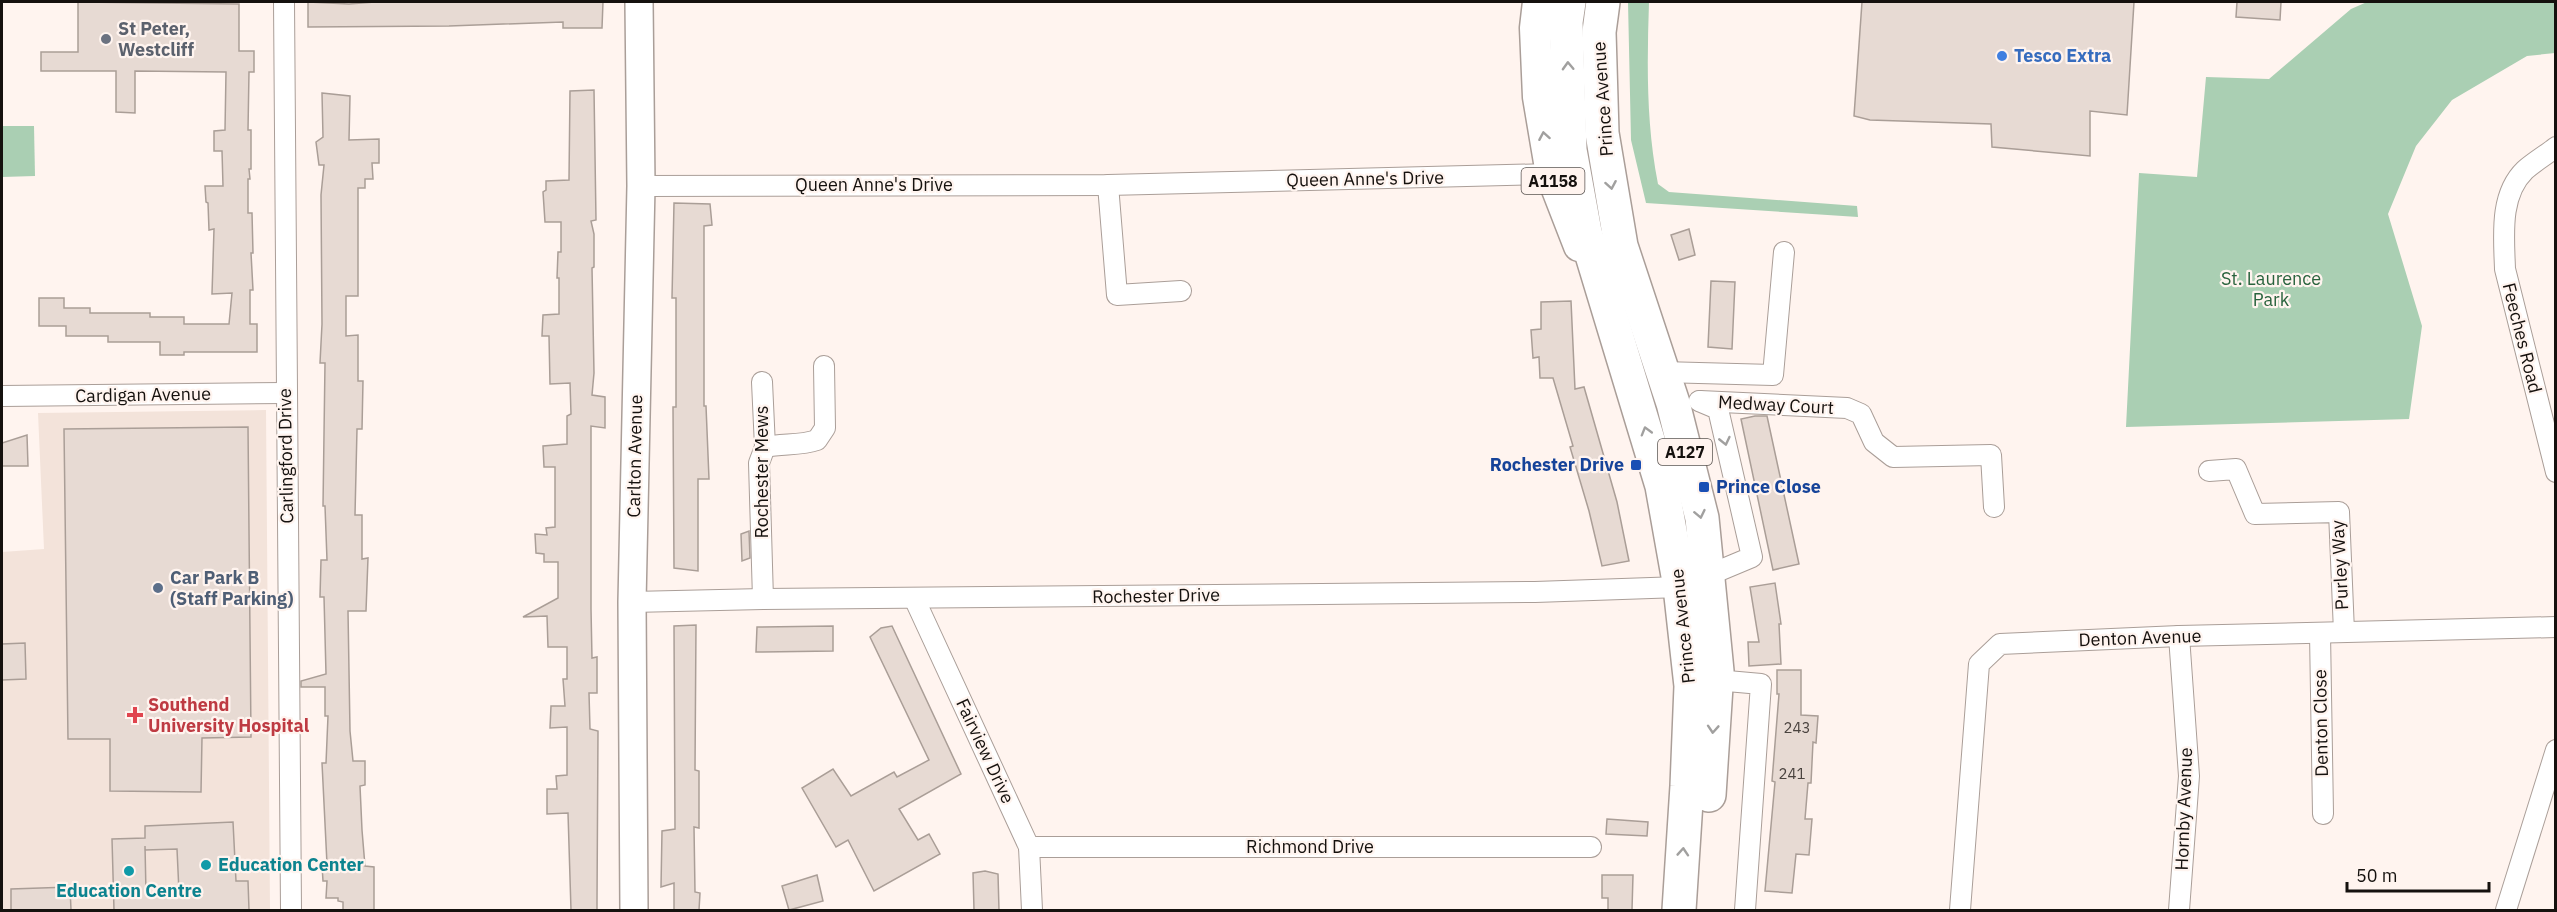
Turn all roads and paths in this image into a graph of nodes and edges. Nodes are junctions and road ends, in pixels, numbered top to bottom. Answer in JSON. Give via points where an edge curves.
{"nodes":[{"id":1,"x":284,"y":2,"type":"edge"},
{"id":2,"x":639,"y":2,"type":"edge"},
{"id":3,"x":1538,"y":2,"type":"edge"},
{"id":4,"x":1569,"y":2,"type":"edge"},
{"id":5,"x":1603,"y":2,"type":"edge"},
{"id":6,"x":2556,"y":147,"type":"edge"},
{"id":7,"x":1551,"y":174,"type":"junction"},
{"id":8,"x":1107,"y":185,"type":"junction"},
{"id":9,"x":641,"y":186,"type":"junction"},
{"id":10,"x":1784,"y":252,"type":"dead end"},
{"id":11,"x":1181,"y":291,"type":"dead end"},
{"id":12,"x":1621,"y":349,"type":"junction"},
{"id":13,"x":824,"y":366,"type":"dead end"},
{"id":14,"x":1662,"y":372,"type":"junction"},
{"id":15,"x":762,"y":382,"type":"dead end"},
{"id":16,"x":285,"y":393,"type":"junction"},
{"id":17,"x":2,"y":396,"type":"edge"},
{"id":18,"x":1687,"y":402,"type":"junction"},
{"id":19,"x":765,"y":447,"type":"junction"},
{"id":20,"x":2209,"y":471,"type":"dead end"},
{"id":21,"x":2556,"y":472,"type":"edge"},
{"id":22,"x":1994,"y":507,"type":"dead end"},
{"id":23,"x":1694,"y":581,"type":"junction"},
{"id":24,"x":914,"y":598,"type":"junction"},
{"id":25,"x":763,"y":599,"type":"junction"},
{"id":26,"x":632,"y":602,"type":"junction"},
{"id":27,"x":2556,"y":627,"type":"edge"},
{"id":28,"x":2344,"y":632,"type":"junction"},
{"id":29,"x":2320,"y":633,"type":"junction"},
{"id":30,"x":2179,"y":636,"type":"junction"},
{"id":31,"x":1716,"y":680,"type":"junction"},
{"id":32,"x":2556,"y":750,"type":"edge"},
{"id":33,"x":2323,"y":814,"type":"dead end"},
{"id":34,"x":1029,"y":847,"type":"junction"},
{"id":35,"x":1591,"y":847,"type":"dead end"},
{"id":36,"x":291,"y":910,"type":"edge"},
{"id":37,"x":634,"y":910,"type":"edge"},
{"id":38,"x":1032,"y":910,"type":"edge"},
{"id":39,"x":1679,"y":910,"type":"edge"},
{"id":40,"x":1701,"y":910,"type":"edge"},
{"id":41,"x":1745,"y":910,"type":"edge"},
{"id":42,"x":1960,"y":910,"type":"edge"},
{"id":43,"x":2179,"y":910,"type":"edge"},
{"id":44,"x":2506,"y":910,"type":"edge"}],
"edges":[{"from":1,"to":16,"type":"street","name":"Carlingford Drive"},
{"from":2,"to":9,"type":"street","name":"Carlton Avenue"},
{"from":7,"to":3,"type":"main road","name":"Prince Avenue","number":"A1158","one_way":true,"via":[[1538,97]]},
{"from":12,"to":4,"type":"highway","name":"Prince Avenue","number":"A127","one_way":true,"via":[[1585,232],[1570,150],[1566,22]]},
{"from":5,"to":14,"type":"highway","name":"Prince Avenue","number":"A127","one_way":true,"via":[[1599,32],[1602,133],[1621,246]]},
{"from":6,"to":21,"type":"street","name":"Feeches Road","via":[[2523,172],[2506,204],[2504,237],[2505,269]]},
{"from":7,"to":8,"type":"street","name":"Queen Anne's Drive"},
{"from":7,"to":12,"type":"main road","name":"Prince Avenue","number":"A1158"},
{"from":8,"to":9,"type":"street","name":"Queen Anne's Drive"},
{"from":8,"to":11,"type":"street","via":[[1117,295]]},
{"from":9,"to":26,"type":"street","name":"Carlton Avenue"},
{"from":10,"to":14,"type":"street","via":[[1773,375]]},
{"from":23,"to":12,"type":"highway","name":"Prince Avenue","number":"A127","one_way":true},
{"from":13,"to":19,"type":"street","via":[[825,428],[817,440]]},
{"from":14,"to":18,"type":"highway","name":"Prince Avenue","number":"A127"},
{"from":15,"to":19,"type":"street","name":"Rochester Mews"},
{"from":16,"to":17,"type":"street","name":"Cardigan Avenue"},
{"from":16,"to":36,"type":"street","name":"Carlingford Drive"},
{"from":18,"to":22,"type":"street","name":"Medway Court","via":[[1847,408],[1861,414],[1874,442],[1893,457],[1991,455]]},
{"from":18,"to":23,"type":"highway","name":"Prince Avenue","number":"A127","one_way":true,"via":[[1701,518]]},
{"from":18,"to":23,"type":"street","name":"Prince Avenue","one_way":true,"via":[[1718,409],[1752,556]]},
{"from":19,"to":25,"type":"street","name":"Rochester Mews","via":[[759,463]]},
{"from":20,"to":28,"type":"street","name":"Purley Way","via":[[2236,469],[2255,514],[2339,512]]},
{"from":23,"to":24,"type":"street","name":"Rochester Drive","via":[[1535,592]]},
{"from":23,"to":31,"type":"highway","name":"Prince Avenue","number":"A127"},
{"from":39,"to":23,"type":"highway","name":"Prince Avenue","number":"A127","one_way":true},
{"from":24,"to":25,"type":"street","name":"Rochester Drive"},
{"from":24,"to":34,"type":"street","name":"Fairview Drive"},
{"from":25,"to":26,"type":"street","name":"Rochester Drive"},
{"from":26,"to":37,"type":"street","name":"Carlton Avenue"},
{"from":27,"to":28,"type":"street","name":"Denton Avenue"},
{"from":28,"to":29,"type":"street","name":"Denton Avenue"},
{"from":29,"to":30,"type":"street","name":"Denton Avenue"},
{"from":29,"to":33,"type":"street","name":"Denton Close"},
{"from":30,"to":42,"type":"street","name":"Denton Avenue","via":[[2000,644],[1979,664]]},
{"from":30,"to":43,"type":"street","name":"Hornby Avenue","via":[[2189,776]]},
{"from":31,"to":40,"type":"highway","name":"Prince Avenue","number":"A127","one_way":true},
{"from":31,"to":41,"type":"street","name":"Prince Avenue","via":[[1761,684]]},
{"from":32,"to":44,"type":"street"},
{"from":34,"to":35,"type":"street","name":"Richmond Drive"},
{"from":34,"to":38,"type":"street","name":"Fairview Drive"}]}
